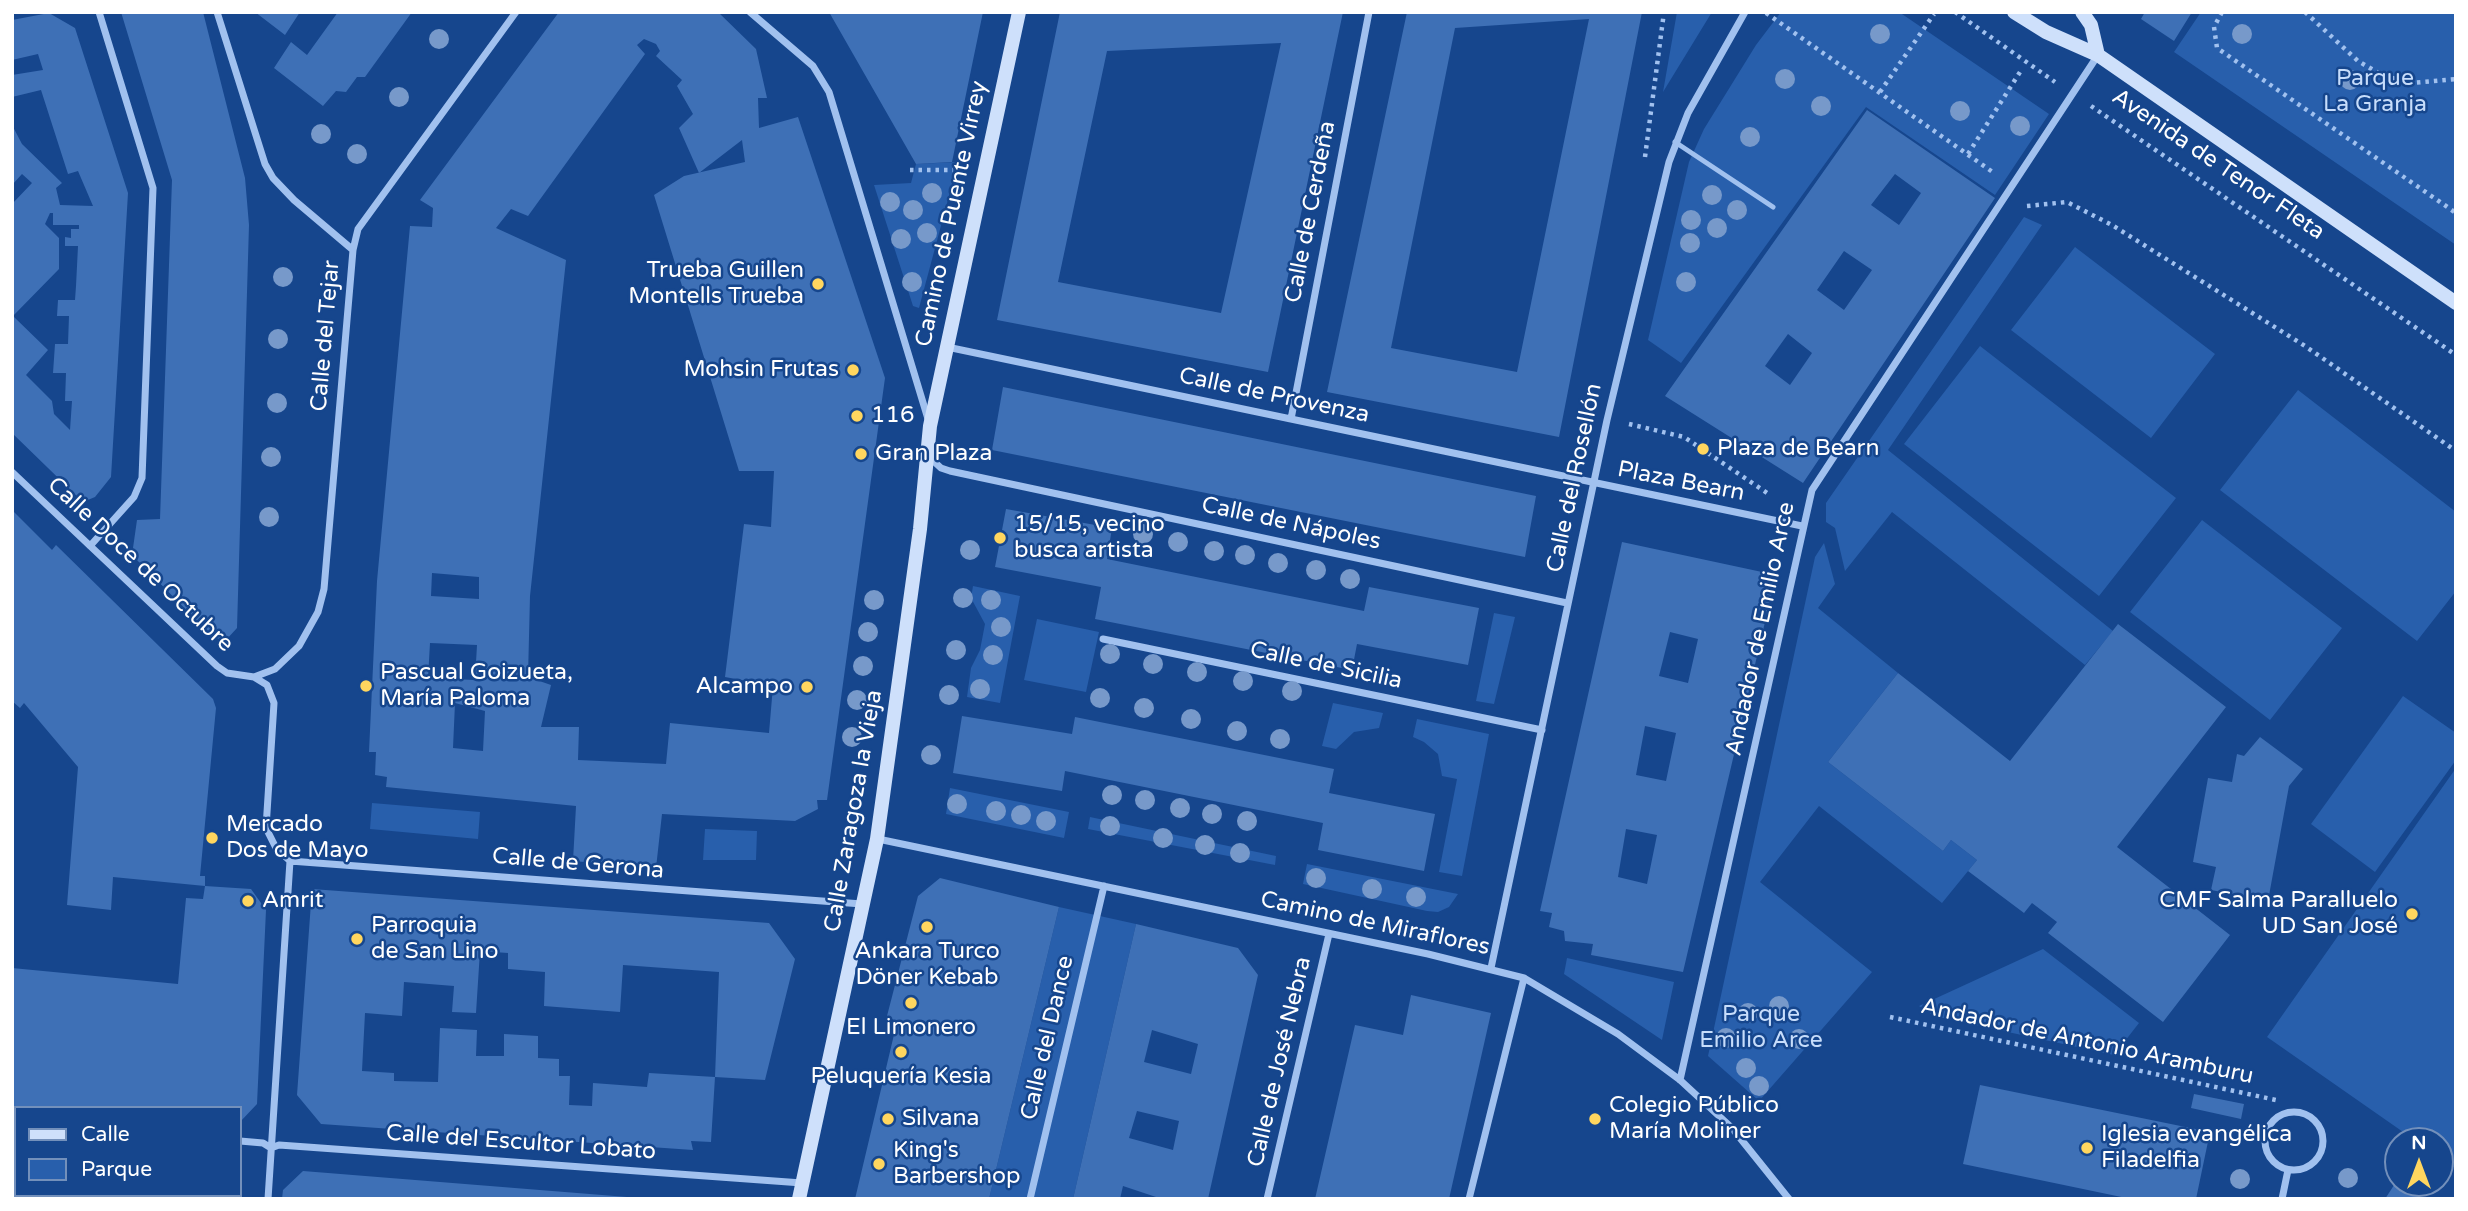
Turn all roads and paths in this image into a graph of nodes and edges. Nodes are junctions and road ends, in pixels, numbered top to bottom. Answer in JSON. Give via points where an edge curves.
{"nodes":[{"id":1,"x":99,"y":12,"type":"edge"},
{"id":2,"x":217,"y":12,"type":"edge"},
{"id":3,"x":516,"y":12,"type":"edge"},
{"id":4,"x":750,"y":12,"type":"edge"},
{"id":5,"x":1019,"y":12,"type":"edge"},
{"id":6,"x":1369,"y":12,"type":"edge"},
{"id":7,"x":1664,"y":12,"type":"edge"},
{"id":8,"x":1745,"y":12,"type":"edge"},
{"id":9,"x":1955,"y":12,"type":"edge"},
{"id":10,"x":2014,"y":12,"type":"edge"},
{"id":11,"x":2082,"y":12,"type":"edge"},
{"id":12,"x":2222,"y":12,"type":"edge"},
{"id":13,"x":2305,"y":12,"type":"edge"},
{"id":14,"x":1765,"y":13,"type":"edge"},
{"id":15,"x":1934,"y":14,"type":"dead end"},
{"id":16,"x":2098,"y":55,"type":"junction"},
{"id":17,"x":2020,"y":72,"type":"dead end"},
{"id":18,"x":2456,"y":79,"type":"edge"},
{"id":19,"x":1880,"y":92,"type":"junction"},
{"id":20,"x":2073,"y":94,"type":"junction"},
{"id":21,"x":1675,"y":142,"type":"junction"},
{"id":22,"x":1968,"y":154,"type":"junction"},
{"id":23,"x":1646,"y":159,"type":"dead end"},
{"id":24,"x":909,"y":170,"type":"dead end"},
{"id":25,"x":953,"y":170,"type":"dead end"},
{"id":26,"x":2012,"y":186,"type":"junction"},
{"id":27,"x":1773,"y":207,"type":"dead end"},
{"id":28,"x":2016,"y":207,"type":"dead end"},
{"id":29,"x":2456,"y":213,"type":"edge"},
{"id":30,"x":353,"y":250,"type":"junction"},
{"id":31,"x":2456,"y":303,"type":"edge"},
{"id":32,"x":946,"y":347,"type":"junction"},
{"id":33,"x":2456,"y":355,"type":"edge"},
{"id":34,"x":1291,"y":419,"type":"junction"},
{"id":35,"x":1625,"y":423,"type":"dead end"},
{"id":36,"x":930,"y":426,"type":"junction"},
{"id":37,"x":2456,"y":451,"type":"edge"},
{"id":38,"x":928,"y":456,"type":"junction"},
{"id":39,"x":12,"y":472,"type":"edge"},
{"id":40,"x":1593,"y":484,"type":"junction"},
{"id":41,"x":1771,"y":496,"type":"dead end"},
{"id":42,"x":1802,"y":526,"type":"junction"},
{"id":43,"x":90,"y":546,"type":"junction"},
{"id":44,"x":1567,"y":603,"type":"junction"},
{"id":45,"x":1103,"y":639,"type":"dead end"},
{"id":46,"x":254,"y":677,"type":"junction"},
{"id":47,"x":1542,"y":730,"type":"junction"},
{"id":48,"x":877,"y":839,"type":"junction"},
{"id":49,"x":290,"y":861,"type":"junction"},
{"id":50,"x":1104,"y":886,"type":"junction"},
{"id":51,"x":863,"y":904,"type":"junction"},
{"id":52,"x":1329,"y":934,"type":"junction"},
{"id":53,"x":1490,"y":968,"type":"junction"},
{"id":54,"x":1524,"y":978,"type":"junction"},
{"id":55,"x":1891,"y":1017,"type":"dead end"},
{"id":56,"x":1680,"y":1080,"type":"junction"},
{"id":57,"x":2276,"y":1100,"type":"dead end"},
{"id":58,"x":242,"y":1141,"type":"edge"},
{"id":59,"x":271,"y":1149,"type":"junction"},
{"id":60,"x":2288,"y":1170,"type":"junction"},
{"id":61,"x":803,"y":1183,"type":"junction"},
{"id":62,"x":268,"y":1199,"type":"edge"},
{"id":63,"x":799,"y":1199,"type":"edge"},
{"id":64,"x":1030,"y":1199,"type":"edge"},
{"id":65,"x":1267,"y":1199,"type":"edge"},
{"id":66,"x":1469,"y":1199,"type":"edge"},
{"id":67,"x":1789,"y":1199,"type":"edge"},
{"id":68,"x":2282,"y":1199,"type":"edge"}],
"edges":[{"from":1,"to":43,"type":"street","via":[[153,188],[142,478],[134,497]]},
{"from":2,"to":30,"type":"street","name":"Calle del Tejar","via":[[273,178]]},
{"from":3,"to":30,"type":"street","via":[[358,229]]},
{"from":4,"to":36,"type":"street","via":[[813,66],[828,92]]},
{"from":5,"to":32,"type":"main road","name":"Camino de Puente Virrey"},
{"from":6,"to":34,"type":"street","name":"Calle de Cerdeña"},
{"from":7,"to":23,"type":"path"},
{"from":8,"to":21,"type":"street","name":"Calle del Rosellón"},
{"from":9,"to":20,"type":"path","name":"Avenida de Tenor Fleta"},
{"from":10,"to":16,"type":"main road","name":"Avenida de Tenor Fleta"},
{"from":11,"to":16,"type":"main road","via":[[2091,25]]},
{"from":12,"to":29,"type":"path","via":[[2214,27],[2217,47]]},
{"from":13,"to":18,"type":"path","via":[[2358,61],[2382,75],[2411,83]]},
{"from":14,"to":19,"type":"path"},
{"from":15,"to":19,"type":"path"},
{"from":16,"to":20,"type":"street","name":"Andador de Emilio Arce"},
{"from":16,"to":31,"type":"main road","name":"Avenida de Tenor Fleta"},
{"from":17,"to":22,"type":"path"},
{"from":19,"to":22,"type":"path"},
{"from":20,"to":26,"type":"street","name":"Andador de Emilio Arce"},
{"from":20,"to":33,"type":"path","name":"Avenida de Tenor Fleta"},
{"from":21,"to":27,"type":"lane"},
{"from":21,"to":40,"type":"street","name":"Calle del Rosellón"},
{"from":22,"to":26,"type":"path"},
{"from":24,"to":25,"type":"path"},
{"from":26,"to":42,"type":"street","name":"Andador de Emilio Arce","via":[[1812,490]]},
{"from":28,"to":37,"type":"path","via":[[2067,202],[2112,225],[2293,339]]},
{"from":30,"to":46,"type":"street","name":"Calle del Tejar","via":[[324,589],[318,612],[299,646],[275,669]]},
{"from":32,"to":34,"type":"street","name":"Calle de Provenza"},
{"from":32,"to":36,"type":"main road","name":"Camino de Puente Virrey"},
{"from":34,"to":40,"type":"street","name":"Calle de Provenza"},
{"from":35,"to":41,"type":"path","via":[[1684,437]]},
{"from":36,"to":38,"type":"main road","name":"Calle Zaragoza la Vieja"},
{"from":38,"to":44,"type":"street","name":"Calle de Nápoles","via":[[950,471]]},
{"from":38,"to":48,"type":"main road","name":"Calle Zaragoza la Vieja"},
{"from":39,"to":43,"type":"street","name":"Calle Doce de Octubre"},
{"from":40,"to":42,"type":"street","name":"Plaza Bearn"},
{"from":40,"to":44,"type":"street","name":"Calle del Rosellón"},
{"from":42,"to":56,"type":"street","name":"Andador de Emilio Arce"},
{"from":43,"to":46,"type":"street","name":"Calle Doce de Octubre","via":[[217,666],[227,673]]},
{"from":44,"to":47,"type":"street","name":"Calle del Rosellón"},
{"from":45,"to":47,"type":"street","name":"Calle de Sicilia"},
{"from":46,"to":49,"type":"street","via":[[267,685],[274,702],[267,828],[276,848]]},
{"from":47,"to":53,"type":"street","name":"Calle del Rosellón"},
{"from":48,"to":50,"type":"street","name":"Camino de Miraflores"},
{"from":48,"to":51,"type":"main road","name":"Calle Zaragoza la Vieja"},
{"from":49,"to":51,"type":"street","name":"Calle de Gerona"},
{"from":49,"to":59,"type":"street"},
{"from":50,"to":52,"type":"street","name":"Camino de Miraflores"},
{"from":50,"to":64,"type":"street","name":"Calle del Dance"},
{"from":51,"to":61,"type":"main road","name":"Calle Zaragoza la Vieja"},
{"from":52,"to":53,"type":"street","name":"Camino de Miraflores"},
{"from":52,"to":65,"type":"street","name":"Calle de José Nebra"},
{"from":53,"to":54,"type":"street","name":"Camino de Miraflores"},
{"from":54,"to":56,"type":"street","name":"Camino de Miraflores","via":[[1618,1034]]},
{"from":54,"to":66,"type":"street"},
{"from":55,"to":57,"type":"path","name":"Andador de Antonio Aramburu"},
{"from":56,"to":67,"type":"street","name":"Camino de Miraflores","via":[[1732,1128]]},
{"from":58,"to":59,"type":"street","name":"Calle del Escultor Lobato","via":[[263,1143]]},
{"from":59,"to":61,"type":"street","name":"Calle del Escultor Lobato","via":[[279,1145]]},
{"from":59,"to":62,"type":"street"},
{"from":60,"to":60,"type":"street","via":[[2314,1163],[2323,1146],[2319,1126],[2295,1112],[2277,1117],[2266,1132],[2270,1159]]},
{"from":60,"to":68,"type":"street"},
{"from":61,"to":63,"type":"main road","name":"Calle Zaragoza la Vieja"}]}
